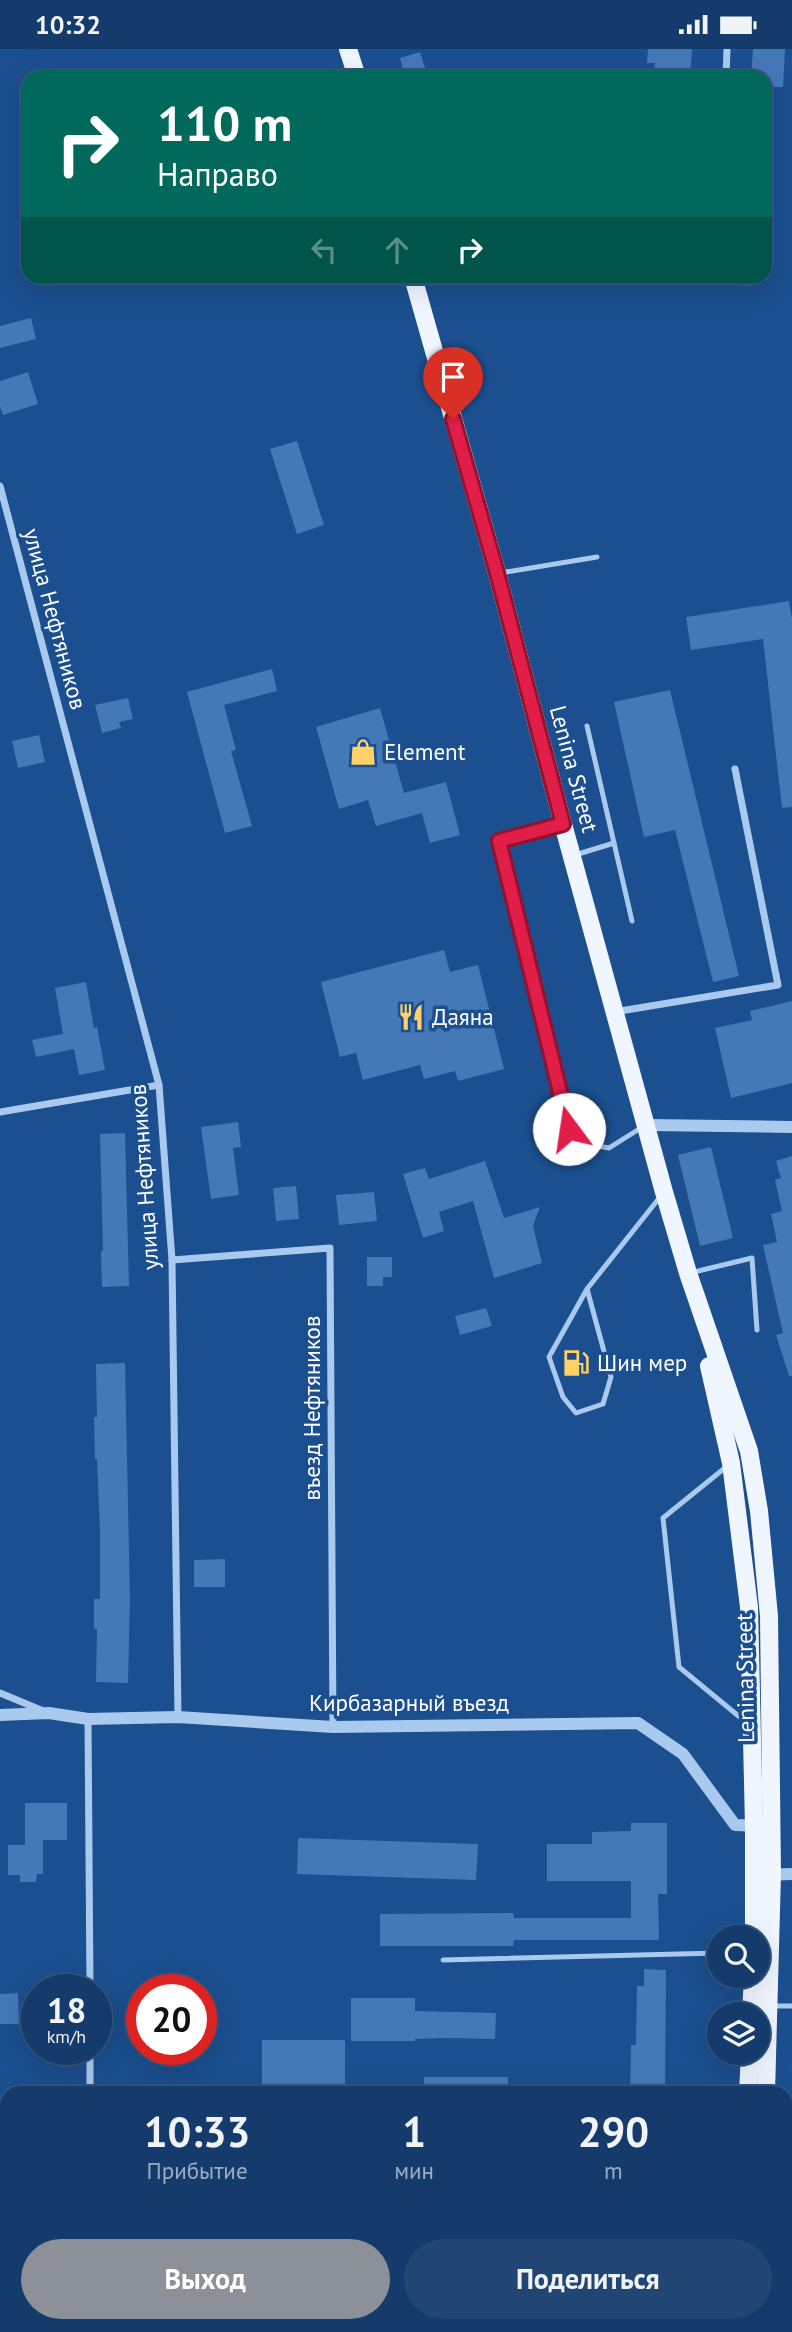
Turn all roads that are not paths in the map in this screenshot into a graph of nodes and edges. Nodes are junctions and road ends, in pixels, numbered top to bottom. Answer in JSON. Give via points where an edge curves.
{"nodes":[{"id":1,"x":348,"y":49,"type":"edge"},
{"id":2,"x":727,"y":49,"type":"edge"},
{"id":3,"x":354,"y":70,"type":"edge"},
{"id":4,"x":726,"y":70,"type":"edge"},
{"id":5,"x":415,"y":284,"type":"edge"},
{"id":6,"x":0,"y":486,"type":"edge"},
{"id":7,"x":597,"y":557,"type":"dead end"},
{"id":8,"x":497,"y":573,"type":"junction"},
{"id":9,"x":587,"y":726,"type":"dead end"},
{"id":10,"x":735,"y":769,"type":"dead end"},
{"id":11,"x":563,"y":824,"type":"junction"},
{"id":12,"x":614,"y":843,"type":"junction"},
{"id":13,"x":572,"y":856,"type":"junction"},
{"id":14,"x":632,"y":921,"type":"dead end"},
{"id":15,"x":614,"y":1012,"type":"junction"},
{"id":16,"x":159,"y":1085,"type":"junction"},
{"id":17,"x":0,"y":1112,"type":"edge"},
{"id":18,"x":646,"y":1125,"type":"junction"},
{"id":19,"x":792,"y":1127,"type":"edge"},
{"id":20,"x":664,"y":1192,"type":"junction"},
{"id":21,"x":172,"y":1260,"type":"junction"},
{"id":22,"x":688,"y":1273,"type":"junction"},
{"id":23,"x":587,"y":1289,"type":"junction"},
{"id":24,"x":757,"y":1330,"type":"dead end"},
{"id":25,"x":732,"y":1463,"type":"junction"},
{"id":26,"x":0,"y":1693,"type":"edge"},
{"id":27,"x":49,"y":1713,"type":"junction"},
{"id":28,"x":0,"y":1715,"type":"edge"},
{"id":29,"x":178,"y":1717,"type":"junction"},
{"id":30,"x":88,"y":1719,"type":"junction"},
{"id":31,"x":332,"y":1727,"type":"junction"},
{"id":32,"x":752,"y":1727,"type":"junction"},
{"id":33,"x":754,"y":1826,"type":"junction"},
{"id":34,"x":772,"y":1826,"type":"junction"},
{"id":35,"x":792,"y":1874,"type":"edge"},
{"id":36,"x":763,"y":1875,"type":"junction"},
{"id":37,"x":756,"y":1925,"type":"edge"},
{"id":38,"x":763,"y":1925,"type":"edge"},
{"id":39,"x":707,"y":1953,"type":"edge"},
{"id":40,"x":443,"y":1960,"type":"dead end"},
{"id":41,"x":90,"y":1974,"type":"edge"},
{"id":42,"x":770,"y":2006,"type":"edge"},
{"id":43,"x":792,"y":2006,"type":"edge"},
{"id":44,"x":90,"y":2065,"type":"edge"},
{"id":45,"x":749,"y":2065,"type":"edge"},
{"id":46,"x":766,"y":2065,"type":"edge"},
{"id":47,"x":90,"y":2086,"type":"edge"},
{"id":48,"x":748,"y":2086,"type":"edge"},
{"id":49,"x":765,"y":2086,"type":"edge"}],
"edges":[{"from":1,"to":3,"type":"main road"},
{"from":2,"to":4,"type":"street"},
{"from":5,"to":8,"type":"main road","name":"Lenina Street"},
{"from":6,"to":16,"type":"street","name":"улица Нефтяников"},
{"from":7,"to":8,"type":"lane"},
{"from":8,"to":11,"type":"main road","name":"Lenina Street"},
{"from":9,"to":12,"type":"lane"},
{"from":10,"to":15,"type":"street","via":[[778,985]]},
{"from":11,"to":13,"type":"main road","name":"Lenina Street"},
{"from":11,"to":18,"type":"lane","via":[[499,841],[569,1129],[587,1144],[609,1147]]},
{"from":12,"to":13,"type":"lane"},
{"from":12,"to":14,"type":"lane"},
{"from":13,"to":15,"type":"main road","name":"Lenina Street"},
{"from":15,"to":18,"type":"main road","name":"Lenina Street"},
{"from":16,"to":17,"type":"street"},
{"from":16,"to":21,"type":"street","name":"улица Нефтяников"},
{"from":18,"to":19,"type":"street"},
{"from":18,"to":20,"type":"main road","name":"Lenina Street"},
{"from":20,"to":22,"type":"main road","name":"Lenina Street"},
{"from":20,"to":23,"type":"lane"},
{"from":21,"to":29,"type":"street","name":"улица Нефтяников"},
{"from":21,"to":31,"type":"street","name":"въезд Нефтяников","via":[[330,1248]]},
{"from":22,"to":24,"type":"lane","via":[[752,1258]]},
{"from":22,"to":25,"type":"main road","name":"Lenina Street"},
{"from":22,"to":34,"type":"main road","name":"Lenina Street","via":[[748,1451],[759,1511],[769,1616]]},
{"from":23,"to":23,"type":"lane","via":[[549,1357],[563,1397],[576,1413],[603,1404],[611,1377]]},
{"from":25,"to":32,"type":"main road","name":"Lenina Street","via":[[748,1607]]},
{"from":25,"to":32,"type":"lane","via":[[663,1518],[679,1667]]},
{"from":26,"to":27,"type":"street"},
{"from":27,"to":28,"type":"street","name":"Кирбазарный въезд"},
{"from":27,"to":30,"type":"street","name":"Кирбазарный въезд"},
{"from":29,"to":30,"type":"street","name":"Кирбазарный въезд"},
{"from":29,"to":31,"type":"street","name":"Кирбазарный въезд"},
{"from":30,"to":41,"type":"street"},
{"from":31,"to":33,"type":"street","name":"Кирбазарный въезд","via":[[638,1723],[682,1754],[734,1825]]},
{"from":32,"to":33,"type":"main road","name":"Lenina Street"},
{"from":33,"to":34,"type":"street","name":"Кирбазарный въезд"},
{"from":33,"to":36,"type":"main road","name":"Lenina Street"},
{"from":34,"to":36,"type":"main road","name":"Lenina Street"},
{"from":35,"to":36,"type":"street"},
{"from":36,"to":37,"type":"main road","name":"Lenina Street"},
{"from":36,"to":38,"type":"main road","name":"Lenina Street"},
{"from":39,"to":40,"type":"lane"},
{"from":42,"to":43,"type":"lane"},
{"from":44,"to":47,"type":"street"},
{"from":45,"to":48,"type":"main road"},
{"from":46,"to":49,"type":"main road","name":"Lenina Street"}]}
